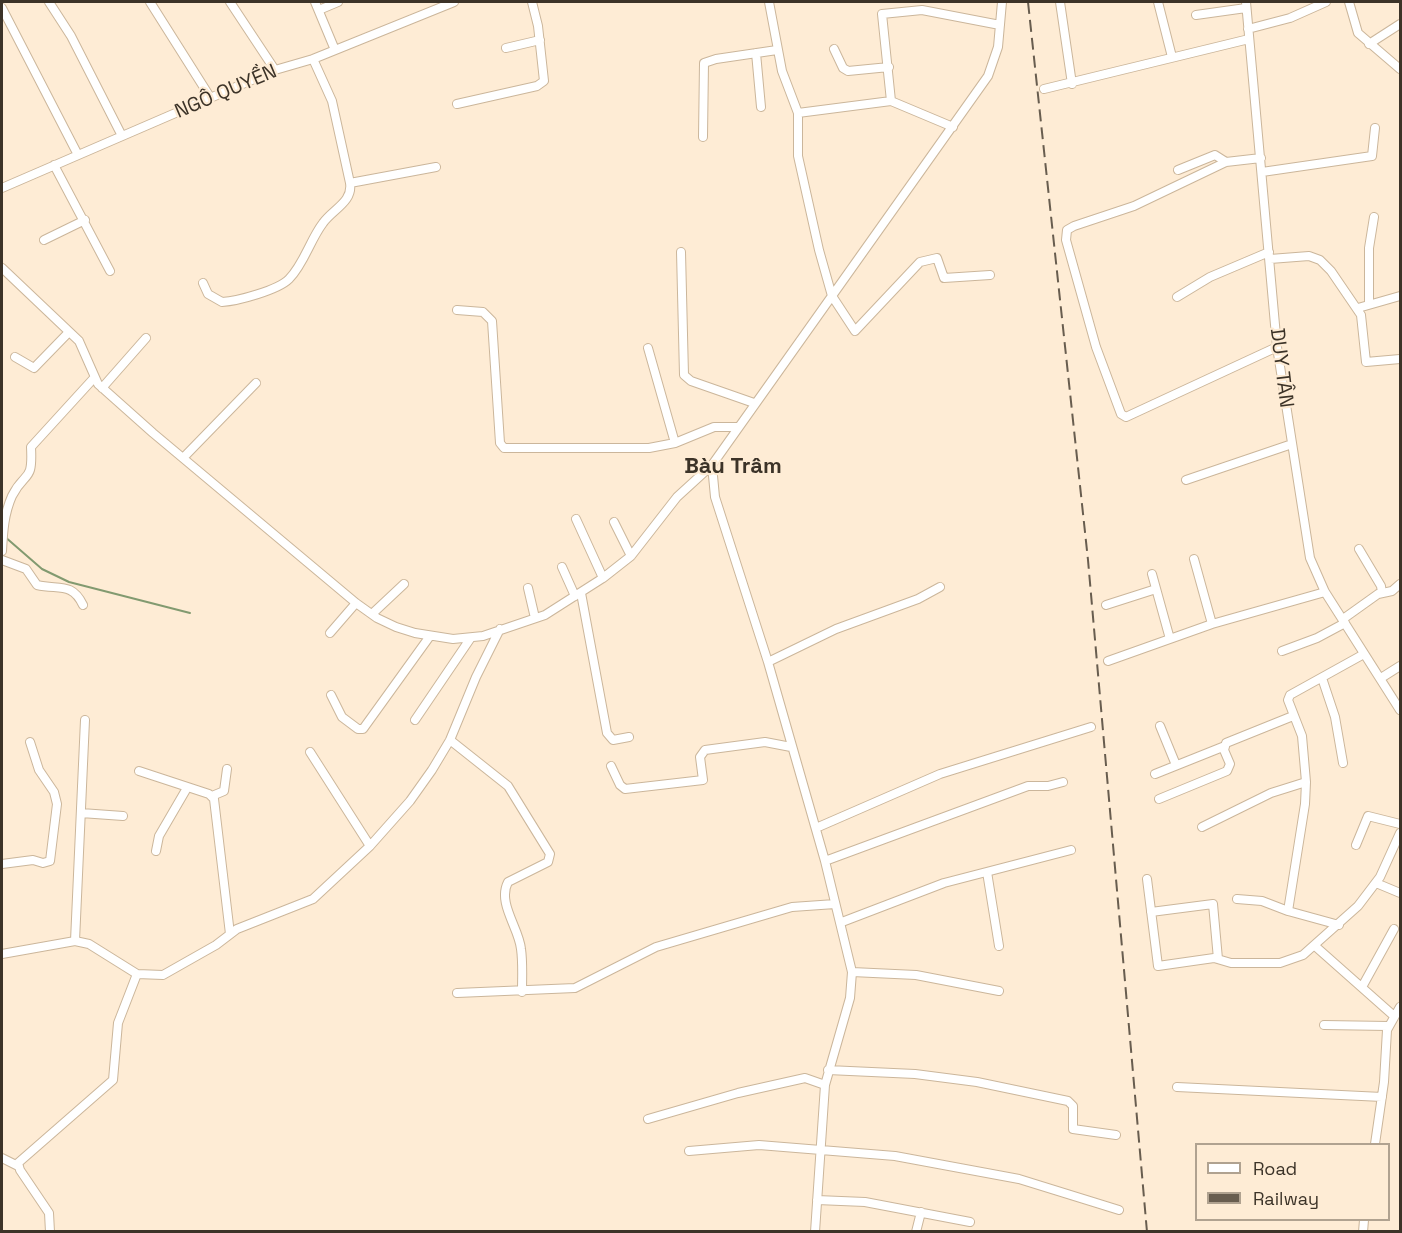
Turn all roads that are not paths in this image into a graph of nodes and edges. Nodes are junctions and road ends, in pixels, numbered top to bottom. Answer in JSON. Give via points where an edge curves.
{"nodes":[{"id":1,"x":49,"y":2,"type":"edge"},
{"id":2,"x":150,"y":2,"type":"edge"},
{"id":3,"x":230,"y":2,"type":"edge"},
{"id":4,"x":315,"y":2,"type":"edge"},
{"id":5,"x":338,"y":2,"type":"edge"},
{"id":6,"x":454,"y":2,"type":"edge"},
{"id":7,"x":532,"y":2,"type":"edge"},
{"id":8,"x":769,"y":2,"type":"edge"},
{"id":9,"x":1002,"y":2,"type":"edge"},
{"id":10,"x":1060,"y":2,"type":"edge"},
{"id":11,"x":1158,"y":2,"type":"edge"},
{"id":12,"x":1326,"y":2,"type":"edge"},
{"id":13,"x":1349,"y":2,"type":"edge"},
{"id":14,"x":1246,"y":5,"type":"edge"},
{"id":15,"x":2,"y":8,"type":"edge"},
{"id":16,"x":319,"y":10,"type":"junction"},
{"id":17,"x":1196,"y":15,"type":"dead end"},
{"id":18,"x":1401,"y":24,"type":"edge"},
{"id":19,"x":1000,"y":25,"type":"junction"},
{"id":20,"x":1248,"y":29,"type":"junction"},
{"id":21,"x":1249,"y":39,"type":"junction"},
{"id":22,"x":540,"y":40,"type":"junction"},
{"id":23,"x":1369,"y":44,"type":"junction"},
{"id":24,"x":506,"y":48,"type":"dead end"},
{"id":25,"x":834,"y":49,"type":"dead end"},
{"id":26,"x":335,"y":50,"type":"junction"},
{"id":27,"x":777,"y":50,"type":"junction"},
{"id":28,"x":756,"y":53,"type":"junction"},
{"id":29,"x":1172,"y":57,"type":"junction"},
{"id":30,"x":313,"y":59,"type":"junction"},
{"id":31,"x":889,"y":67,"type":"junction"},
{"id":32,"x":1401,"y":69,"type":"edge"},
{"id":33,"x":274,"y":70,"type":"junction"},
{"id":34,"x":1072,"y":84,"type":"junction"},
{"id":35,"x":1044,"y":89,"type":"dead end"},
{"id":36,"x":210,"y":98,"type":"junction"},
{"id":37,"x":891,"y":101,"type":"junction"},
{"id":38,"x":457,"y":104,"type":"dead end"},
{"id":39,"x":761,"y":106,"type":"dead end"},
{"id":40,"x":798,"y":113,"type":"junction"},
{"id":41,"x":953,"y":127,"type":"junction"},
{"id":42,"x":1375,"y":128,"type":"dead end"},
{"id":43,"x":121,"y":134,"type":"junction"},
{"id":44,"x":703,"y":137,"type":"dead end"},
{"id":45,"x":77,"y":153,"type":"junction"},
{"id":46,"x":1261,"y":158,"type":"junction"},
{"id":47,"x":1226,"y":162,"type":"junction"},
{"id":48,"x":54,"y":165,"type":"junction"},
{"id":49,"x":435,"y":167,"type":"dead end"},
{"id":50,"x":1179,"y":170,"type":"dead end"},
{"id":51,"x":1262,"y":172,"type":"junction"},
{"id":52,"x":350,"y":183,"type":"junction"},
{"id":53,"x":2,"y":188,"type":"edge"},
{"id":54,"x":1374,"y":217,"type":"dead end"},
{"id":55,"x":86,"y":220,"type":"junction"},
{"id":56,"x":44,"y":240,"type":"dead end"},
{"id":57,"x":681,"y":252,"type":"dead end"},
{"id":58,"x":1269,"y":256,"type":"junction"},
{"id":59,"x":2,"y":268,"type":"edge"},
{"id":60,"x":110,"y":271,"type":"dead end"},
{"id":61,"x":990,"y":275,"type":"dead end"},
{"id":62,"x":203,"y":283,"type":"dead end"},
{"id":63,"x":832,"y":296,"type":"junction"},
{"id":64,"x":1177,"y":297,"type":"dead end"},
{"id":65,"x":1401,"y":297,"type":"edge"},
{"id":66,"x":1369,"y":303,"type":"junction"},
{"id":67,"x":1358,"y":308,"type":"junction"},
{"id":68,"x":457,"y":310,"type":"dead end"},
{"id":69,"x":69,"y":332,"type":"junction"},
{"id":70,"x":146,"y":338,"type":"dead end"},
{"id":71,"x":1277,"y":347,"type":"junction"},
{"id":72,"x":648,"y":348,"type":"dead end"},
{"id":73,"x":15,"y":357,"type":"dead end"},
{"id":74,"x":1401,"y":359,"type":"edge"},
{"id":75,"x":94,"y":378,"type":"junction"},
{"id":76,"x":256,"y":383,"type":"dead end"},
{"id":77,"x":102,"y":388,"type":"junction"},
{"id":78,"x":754,"y":403,"type":"junction"},
{"id":79,"x":736,"y":427,"type":"junction"},
{"id":80,"x":675,"y":443,"type":"junction"},
{"id":81,"x":1292,"y":444,"type":"junction"},
{"id":82,"x":183,"y":458,"type":"junction"},
{"id":83,"x":712,"y":465,"type":"junction"},
{"id":84,"x":1186,"y":480,"type":"dead end"},
{"id":85,"x":576,"y":519,"type":"dead end"},
{"id":86,"x":614,"y":522,"type":"dead end"},
{"id":87,"x":2,"y":541,"type":"edge"},
{"id":88,"x":1359,"y":549,"type":"dead end"},
{"id":89,"x":2,"y":551,"type":"edge"},
{"id":90,"x":631,"y":556,"type":"junction"},
{"id":91,"x":1194,"y":559,"type":"dead end"},
{"id":92,"x":2,"y":560,"type":"edge"},
{"id":93,"x":562,"y":567,"type":"dead end"},
{"id":94,"x":1152,"y":574,"type":"dead end"},
{"id":95,"x":603,"y":578,"type":"junction"},
{"id":96,"x":404,"y":584,"type":"dead end"},
{"id":97,"x":1401,"y":584,"type":"edge"},
{"id":98,"x":940,"y":587,"type":"dead end"},
{"id":99,"x":528,"y":588,"type":"dead end"},
{"id":100,"x":1156,"y":589,"type":"junction"},
{"id":101,"x":1325,"y":592,"type":"junction"},
{"id":102,"x":1382,"y":593,"type":"junction"},
{"id":103,"x":578,"y":594,"type":"junction"},
{"id":104,"x":356,"y":603,"type":"junction"},
{"id":105,"x":83,"y":605,"type":"dead end"},
{"id":106,"x":1106,"y":605,"type":"dead end"},
{"id":107,"x":372,"y":614,"type":"junction"},
{"id":108,"x":535,"y":618,"type":"junction"},
{"id":109,"x":1344,"y":621,"type":"junction"},
{"id":110,"x":1212,"y":624,"type":"junction"},
{"id":111,"x":500,"y":629,"type":"junction"},
{"id":112,"x":330,"y":633,"type":"dead end"},
{"id":113,"x":430,"y":636,"type":"junction"},
{"id":114,"x":470,"y":639,"type":"junction"},
{"id":115,"x":1170,"y":639,"type":"junction"},
{"id":116,"x":1282,"y":651,"type":"dead end"},
{"id":117,"x":1364,"y":654,"type":"junction"},
{"id":118,"x":1108,"y":661,"type":"dead end"},
{"id":119,"x":768,"y":662,"type":"junction"},
{"id":120,"x":1401,"y":666,"type":"edge"},
{"id":121,"x":1322,"y":678,"type":"junction"},
{"id":122,"x":1381,"y":678,"type":"junction"},
{"id":123,"x":331,"y":694,"type":"dead end"},
{"id":124,"x":1401,"y":710,"type":"edge"},
{"id":125,"x":1293,"y":716,"type":"junction"},
{"id":126,"x":84,"y":720,"type":"dead end"},
{"id":127,"x":415,"y":720,"type":"dead end"},
{"id":128,"x":1091,"y":726,"type":"dead end"},
{"id":129,"x":1160,"y":726,"type":"dead end"},
{"id":130,"x":629,"y":737,"type":"dead end"},
{"id":131,"x":450,"y":740,"type":"junction"},
{"id":132,"x":30,"y":741,"type":"dead end"},
{"id":133,"x":1225,"y":746,"type":"junction"},
{"id":134,"x":791,"y":747,"type":"junction"},
{"id":135,"x":310,"y":752,"type":"dead end"},
{"id":136,"x":1343,"y":763,"type":"dead end"},
{"id":137,"x":1176,"y":765,"type":"junction"},
{"id":138,"x":611,"y":766,"type":"dead end"},
{"id":139,"x":227,"y":769,"type":"dead end"},
{"id":140,"x":139,"y":771,"type":"dead end"},
{"id":141,"x":1155,"y":774,"type":"dead end"},
{"id":142,"x":1063,"y":782,"type":"dead end"},
{"id":143,"x":1306,"y":782,"type":"junction"},
{"id":144,"x":187,"y":788,"type":"junction"},
{"id":145,"x":212,"y":796,"type":"junction"},
{"id":146,"x":1159,"y":799,"type":"dead end"},
{"id":147,"x":81,"y":813,"type":"junction"},
{"id":148,"x":123,"y":816,"type":"dead end"},
{"id":149,"x":1401,"y":824,"type":"edge"},
{"id":150,"x":1202,"y":827,"type":"dead end"},
{"id":151,"x":816,"y":828,"type":"junction"},
{"id":152,"x":1401,"y":833,"type":"edge"},
{"id":153,"x":1356,"y":845,"type":"dead end"},
{"id":154,"x":370,"y":846,"type":"junction"},
{"id":155,"x":1071,"y":850,"type":"dead end"},
{"id":156,"x":156,"y":851,"type":"dead end"},
{"id":157,"x":825,"y":861,"type":"junction"},
{"id":158,"x":2,"y":864,"type":"edge"},
{"id":159,"x":987,"y":872,"type":"junction"},
{"id":160,"x":1147,"y":879,"type":"dead end"},
{"id":161,"x":1376,"y":883,"type":"junction"},
{"id":162,"x":1401,"y":893,"type":"edge"},
{"id":163,"x":1237,"y":899,"type":"dead end"},
{"id":164,"x":835,"y":904,"type":"junction"},
{"id":165,"x":1288,"y":911,"type":"junction"},
{"id":166,"x":1151,"y":912,"type":"junction"},
{"id":167,"x":842,"y":922,"type":"junction"},
{"id":168,"x":1339,"y":925,"type":"junction"},
{"id":169,"x":1394,"y":929,"type":"dead end"},
{"id":170,"x":230,"y":934,"type":"junction"},
{"id":171,"x":75,"y":941,"type":"junction"},
{"id":172,"x":999,"y":946,"type":"dead end"},
{"id":173,"x":1316,"y":946,"type":"junction"},
{"id":174,"x":2,"y":954,"type":"edge"},
{"id":175,"x":1218,"y":958,"type":"junction"},
{"id":176,"x":852,"y":972,"type":"junction"},
{"id":177,"x":137,"y":974,"type":"junction"},
{"id":178,"x":1362,"y":987,"type":"junction"},
{"id":179,"x":999,"y":991,"type":"dead end"},
{"id":180,"x":522,"y":992,"type":"junction"},
{"id":181,"x":457,"y":993,"type":"dead end"},
{"id":182,"x":1401,"y":1007,"type":"edge"},
{"id":183,"x":1395,"y":1016,"type":"junction"},
{"id":184,"x":1324,"y":1025,"type":"dead end"},
{"id":185,"x":1388,"y":1026,"type":"junction"},
{"id":186,"x":828,"y":1070,"type":"junction"},
{"id":187,"x":825,"y":1085,"type":"junction"},
{"id":188,"x":1177,"y":1087,"type":"dead end"},
{"id":189,"x":1382,"y":1097,"type":"junction"},
{"id":190,"x":648,"y":1119,"type":"dead end"},
{"id":191,"x":1116,"y":1136,"type":"dead end"},
{"id":192,"x":1375,"y":1143,"type":"edge"},
{"id":193,"x":820,"y":1149,"type":"junction"},
{"id":194,"x":689,"y":1151,"type":"dead end"},
{"id":195,"x":2,"y":1158,"type":"edge"},
{"id":196,"x":18,"y":1166,"type":"junction"},
{"id":197,"x":817,"y":1200,"type":"junction"},
{"id":198,"x":1119,"y":1210,"type":"dead end"},
{"id":199,"x":921,"y":1212,"type":"junction"},
{"id":200,"x":970,"y":1222,"type":"dead end"},
{"id":201,"x":50,"y":1232,"type":"edge"},
{"id":202,"x":815,"y":1232,"type":"edge"},
{"id":203,"x":916,"y":1232,"type":"edge"}],
"edges":[{"from":1,"to":43,"type":"street"},
{"from":2,"to":36,"type":"street"},
{"from":3,"to":33,"type":"street"},
{"from":4,"to":16,"type":"street"},
{"from":5,"to":16,"type":"street"},
{"from":6,"to":26,"type":"street","name":"NGÔ QUYỀN"},
{"from":7,"to":22,"type":"street"},
{"from":8,"to":27,"type":"street"},
{"from":9,"to":19,"type":"street"},
{"from":10,"to":34,"type":"street"},
{"from":11,"to":29,"type":"street"},
{"from":12,"to":20,"type":"street","via":[[1290,18]]},
{"from":13,"to":23,"type":"street","via":[[1354,27]]},
{"from":14,"to":17,"type":"street"},
{"from":14,"to":20,"type":"street","name":"DUY TÂN"},
{"from":15,"to":45,"type":"street"},
{"from":16,"to":26,"type":"street"},
{"from":18,"to":23,"type":"street"},
{"from":19,"to":31,"type":"street","via":[[922,10],[887,12],[881,19]]},
{"from":19,"to":41,"type":"street","via":[[991,71]]},
{"from":20,"to":21,"type":"street","name":"DUY TÂN"},
{"from":21,"to":29,"type":"street"},
{"from":21,"to":46,"type":"street","name":"DUY TÂN"},
{"from":22,"to":24,"type":"street"},
{"from":22,"to":38,"type":"street","via":[[545,77],[542,84]]},
{"from":23,"to":32,"type":"street"},
{"from":25,"to":31,"type":"street","via":[[848,71]]},
{"from":26,"to":30,"type":"street","name":"NGÔ QUYỀN"},
{"from":27,"to":28,"type":"street"},
{"from":27,"to":40,"type":"street"},
{"from":28,"to":39,"type":"street"},
{"from":28,"to":44,"type":"street","via":[[704,63]]},
{"from":29,"to":34,"type":"street"},
{"from":30,"to":33,"type":"street","name":"NGÔ QUYỀN"},
{"from":30,"to":52,"type":"street","via":[[332,101]]},
{"from":31,"to":37,"type":"street"},
{"from":33,"to":36,"type":"street","name":"NGÔ QUYỀN"},
{"from":34,"to":35,"type":"street"},
{"from":36,"to":43,"type":"street","name":"NGÔ QUYỀN"},
{"from":37,"to":40,"type":"street"},
{"from":37,"to":41,"type":"street"},
{"from":40,"to":63,"type":"street","via":[[797,145],[803,187]]},
{"from":41,"to":63,"type":"street"},
{"from":42,"to":51,"type":"street","via":[[1372,156]]},
{"from":43,"to":45,"type":"street","name":"NGÔ QUYỀN"},
{"from":45,"to":48,"type":"street","name":"NGÔ QUYỀN"},
{"from":46,"to":47,"type":"street"},
{"from":46,"to":51,"type":"street","name":"DUY TÂN"},
{"from":47,"to":50,"type":"street","via":[[1215,155]]},
{"from":47,"to":71,"type":"street","via":[[1134,206],[1067,231],[1085,312],[1121,414],[1126,417]]},
{"from":48,"to":53,"type":"street","name":"NGÔ QUYỀN"},
{"from":48,"to":55,"type":"street"},
{"from":49,"to":52,"type":"street"},
{"from":51,"to":58,"type":"street","name":"DUY TÂN"},
{"from":52,"to":62,"type":"street","via":[[347,199],[322,223],[288,280],[222,302],[208,294]]},
{"from":54,"to":66,"type":"street","via":[[1369,248]]},
{"from":55,"to":56,"type":"street"},
{"from":55,"to":60,"type":"street"},
{"from":57,"to":78,"type":"street","via":[[684,375]]},
{"from":58,"to":64,"type":"street","via":[[1210,277]]},
{"from":58,"to":67,"type":"street","via":[[1309,256],[1320,260]]},
{"from":58,"to":71,"type":"street","name":"DUY TÂN"},
{"from":59,"to":69,"type":"street"},
{"from":61,"to":63,"type":"street","via":[[944,278],[937,258],[926,258],[855,331]]},
{"from":63,"to":78,"type":"street"},
{"from":65,"to":66,"type":"street"},
{"from":66,"to":67,"type":"street"},
{"from":67,"to":74,"type":"street","via":[[1364,326],[1366,362]]},
{"from":68,"to":80,"type":"street","via":[[483,312],[492,321],[500,443],[504,448],[635,449]]},
{"from":69,"to":73,"type":"street","via":[[33,368]]},
{"from":69,"to":75,"type":"street","via":[[84,348]]},
{"from":70,"to":77,"type":"street"},
{"from":71,"to":81,"type":"street","name":"DUY TÂN"},
{"from":72,"to":80,"type":"street"},
{"from":75,"to":77,"type":"street"},
{"from":75,"to":87,"type":"street","via":[[31,447],[31,472],[12,497]]},
{"from":76,"to":82,"type":"street"},
{"from":77,"to":82,"type":"street"},
{"from":78,"to":79,"type":"street"},
{"from":79,"to":80,"type":"street","via":[[714,427]]},
{"from":79,"to":83,"type":"street"},
{"from":81,"to":84,"type":"street"},
{"from":81,"to":101,"type":"street","name":"DUY TÂN","via":[[1310,558]]},
{"from":82,"to":104,"type":"street"},
{"from":83,"to":90,"type":"street","via":[[677,496]]},
{"from":83,"to":119,"type":"street","via":[[716,497]]},
{"from":85,"to":95,"type":"street"},
{"from":86,"to":90,"type":"street"},
{"from":87,"to":89,"type":"street"},
{"from":88,"to":102,"type":"street"},
{"from":90,"to":95,"type":"street"},
{"from":91,"to":110,"type":"street"},
{"from":92,"to":105,"type":"street","via":[[26,569],[37,585],[72,590]]},
{"from":93,"to":103,"type":"street"},
{"from":94,"to":100,"type":"street"},
{"from":95,"to":103,"type":"street"},
{"from":96,"to":107,"type":"street"},
{"from":97,"to":102,"type":"street"},
{"from":98,"to":119,"type":"street","via":[[836,629]]},
{"from":99,"to":108,"type":"street"},
{"from":100,"to":106,"type":"street"},
{"from":100,"to":115,"type":"street"},
{"from":101,"to":109,"type":"street","name":"DUY TÂN"},
{"from":101,"to":110,"type":"street"},
{"from":102,"to":109,"type":"street"},
{"from":103,"to":108,"type":"street"},
{"from":103,"to":130,"type":"street","via":[[607,733],[613,740]]},
{"from":104,"to":107,"type":"street"},
{"from":104,"to":112,"type":"street"},
{"from":107,"to":113,"type":"street","via":[[396,627]]},
{"from":108,"to":111,"type":"street"},
{"from":109,"to":116,"type":"street","via":[[1317,638]]},
{"from":109,"to":117,"type":"street","name":"DUY TÂN"},
{"from":110,"to":115,"type":"street"},
{"from":111,"to":114,"type":"street"},
{"from":111,"to":131,"type":"street"},
{"from":113,"to":114,"type":"street"},
{"from":113,"to":123,"type":"street","via":[[363,729],[342,717]]},
{"from":114,"to":127,"type":"street"},
{"from":115,"to":118,"type":"street"},
{"from":117,"to":121,"type":"street"},
{"from":117,"to":122,"type":"street","name":"DUY TÂN"},
{"from":119,"to":134,"type":"street"},
{"from":120,"to":122,"type":"street"},
{"from":121,"to":125,"type":"street","via":[[1290,695]]},
{"from":121,"to":136,"type":"street"},
{"from":122,"to":124,"type":"street","name":"DUY TÂN"},
{"from":125,"to":133,"type":"street"},
{"from":125,"to":143,"type":"street","via":[[1302,736]]},
{"from":126,"to":147,"type":"street"},
{"from":128,"to":151,"type":"street","via":[[940,774]]},
{"from":129,"to":137,"type":"street"},
{"from":131,"to":154,"type":"street","via":[[410,801]]},
{"from":131,"to":180,"type":"street","via":[[508,786],[550,854],[548,862],[507,882],[504,888],[520,941]]},
{"from":132,"to":158,"type":"street","via":[[39,770],[57,804],[50,861]]},
{"from":133,"to":137,"type":"street"},
{"from":133,"to":146,"type":"street","via":[[1230,764],[1227,771]]},
{"from":134,"to":138,"type":"street","via":[[765,742],[705,750],[700,757],[703,780],[662,787],[626,789]]},
{"from":134,"to":151,"type":"street"},
{"from":135,"to":154,"type":"street"},
{"from":137,"to":141,"type":"street"},
{"from":139,"to":145,"type":"street","via":[[224,791]]},
{"from":140,"to":144,"type":"street"},
{"from":142,"to":157,"type":"street","via":[[1028,786]]},
{"from":143,"to":150,"type":"street","via":[[1271,793]]},
{"from":143,"to":165,"type":"street"},
{"from":144,"to":145,"type":"street"},
{"from":144,"to":156,"type":"street","via":[[159,836]]},
{"from":145,"to":170,"type":"street","via":[[219,824]]},
{"from":147,"to":148,"type":"street"},
{"from":147,"to":171,"type":"street"},
{"from":149,"to":153,"type":"street","via":[[1368,816]]},
{"from":151,"to":157,"type":"street"},
{"from":152,"to":161,"type":"street"},
{"from":154,"to":170,"type":"street","via":[[313,899]]},
{"from":155,"to":159,"type":"street"},
{"from":157,"to":164,"type":"street"},
{"from":159,"to":167,"type":"street","via":[[944,883]]},
{"from":159,"to":172,"type":"street"},
{"from":160,"to":166,"type":"street"},
{"from":161,"to":162,"type":"street"},
{"from":161,"to":168,"type":"street"},
{"from":163,"to":165,"type":"street","via":[[1262,901]]},
{"from":164,"to":167,"type":"street"},
{"from":164,"to":180,"type":"street","via":[[792,907],[656,947],[575,988]]},
{"from":165,"to":168,"type":"street"},
{"from":166,"to":175,"type":"street","via":[[1158,966]]},
{"from":166,"to":175,"type":"street","via":[[1213,904]]},
{"from":167,"to":176,"type":"street"},
{"from":168,"to":173,"type":"street"},
{"from":169,"to":178,"type":"street"},
{"from":170,"to":177,"type":"street","via":[[163,975]]},
{"from":171,"to":174,"type":"street"},
{"from":171,"to":177,"type":"street","via":[[89,944]]},
{"from":173,"to":175,"type":"street","via":[[1280,963],[1231,963]]},
{"from":173,"to":178,"type":"street"},
{"from":176,"to":179,"type":"street","via":[[916,975]]},
{"from":176,"to":186,"type":"street","via":[[850,998]]},
{"from":177,"to":196,"type":"street","via":[[118,1023],[114,1080],[20,1160]]},
{"from":178,"to":183,"type":"street"},
{"from":180,"to":181,"type":"street"},
{"from":182,"to":183,"type":"street"},
{"from":183,"to":185,"type":"street"},
{"from":184,"to":185,"type":"street"},
{"from":185,"to":189,"type":"street"},
{"from":186,"to":187,"type":"street"},
{"from":186,"to":191,"type":"street","via":[[977,1082],[1068,1101],[1073,1106],[1073,1129]]},
{"from":187,"to":190,"type":"street","via":[[806,1078]]},
{"from":187,"to":193,"type":"street"},
{"from":188,"to":189,"type":"street"},
{"from":189,"to":192,"type":"street"},
{"from":193,"to":194,"type":"street","via":[[759,1145]]},
{"from":193,"to":197,"type":"street"},
{"from":193,"to":198,"type":"street","via":[[894,1156],[1019,1179]]},
{"from":195,"to":196,"type":"street"},
{"from":196,"to":201,"type":"street","via":[[49,1213]]},
{"from":197,"to":199,"type":"street"},
{"from":197,"to":202,"type":"street"},
{"from":199,"to":200,"type":"street"},
{"from":199,"to":203,"type":"street"}]}
